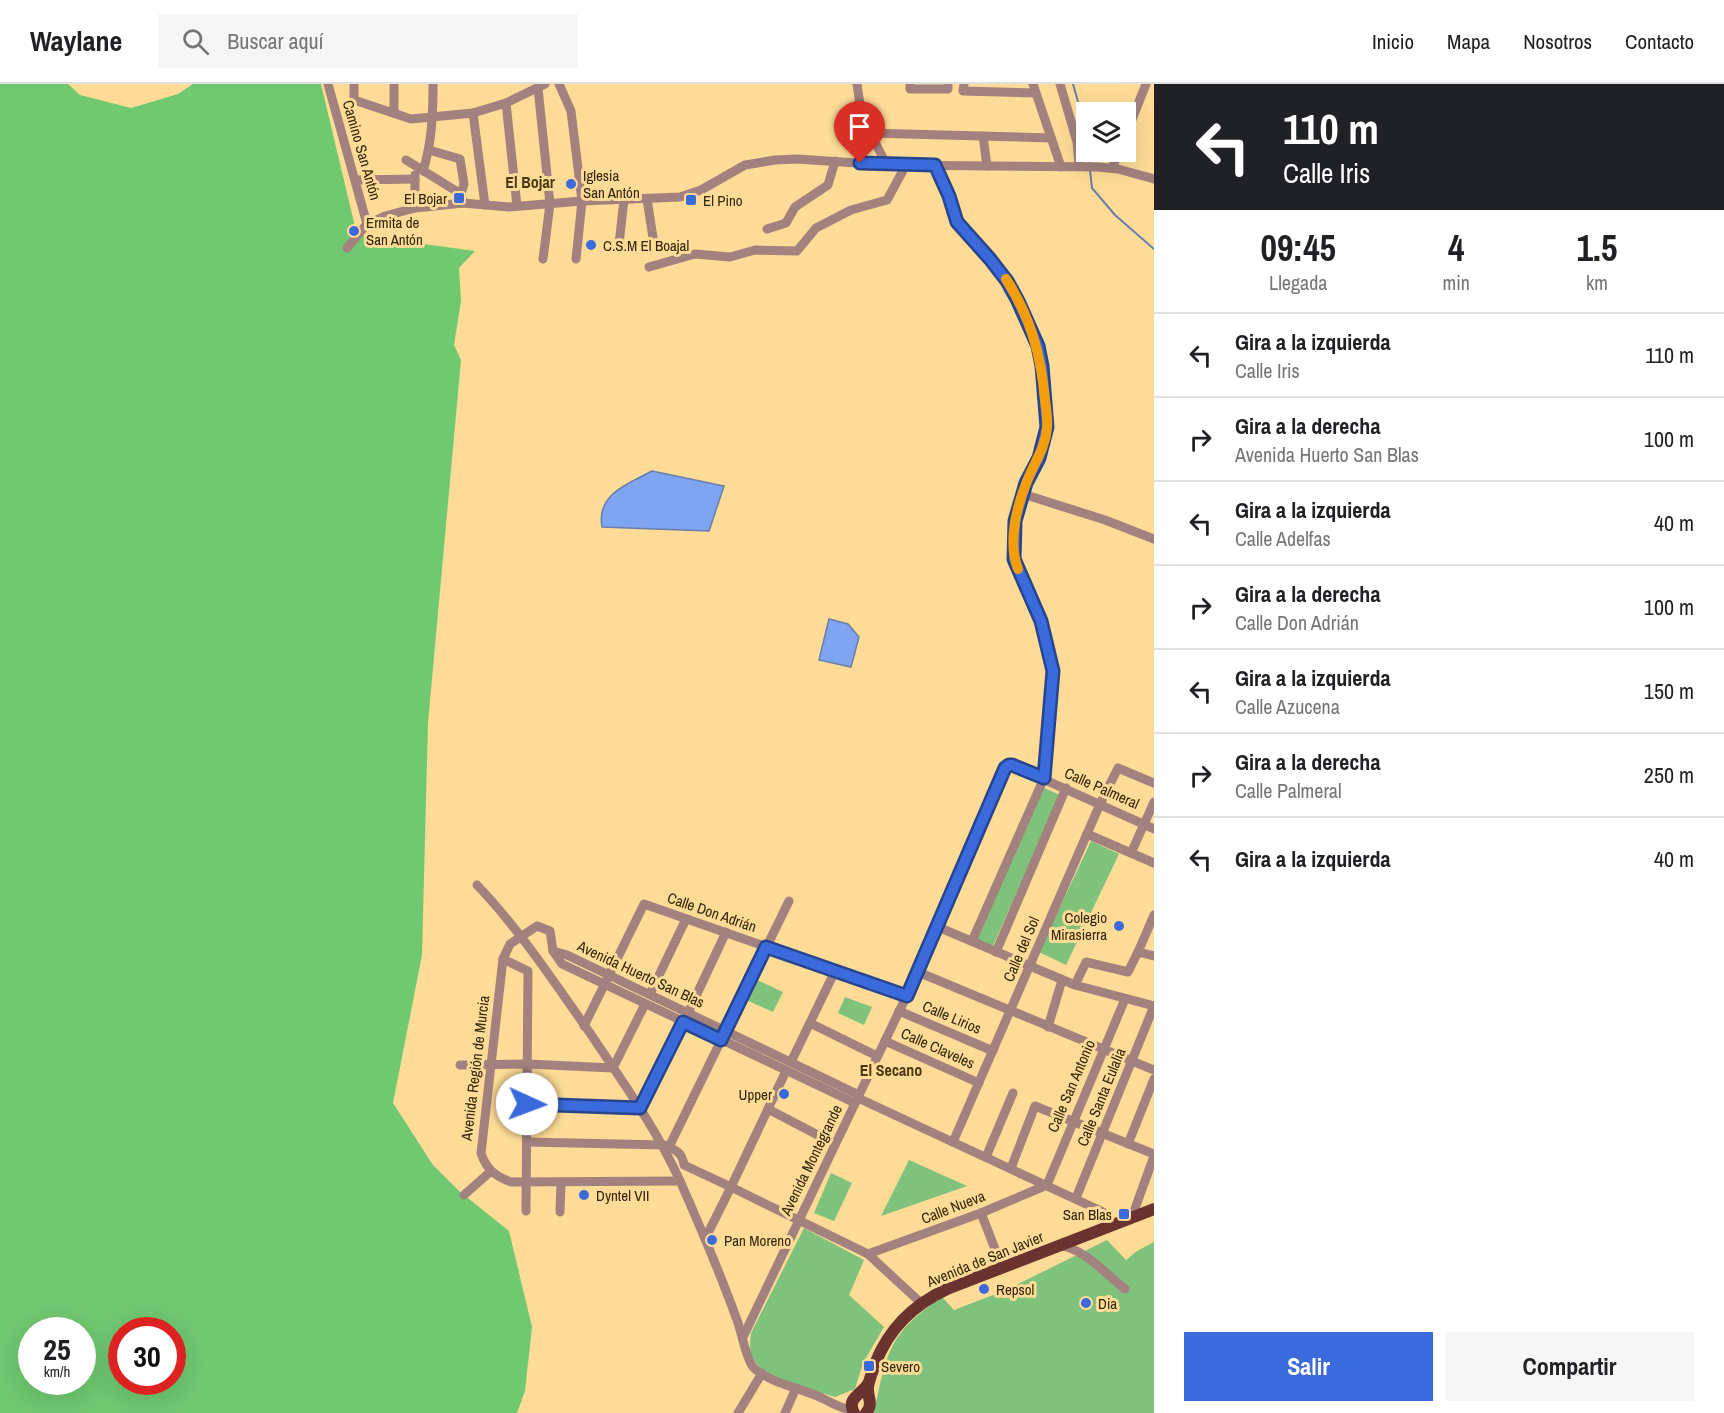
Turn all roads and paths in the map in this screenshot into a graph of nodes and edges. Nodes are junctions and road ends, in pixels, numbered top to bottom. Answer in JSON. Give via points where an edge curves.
{"nodes":[{"id":1,"x":328,"y":84,"type":"edge"},
{"id":2,"x":354,"y":84,"type":"edge"},
{"id":3,"x":394,"y":84,"type":"edge"},
{"id":4,"x":433,"y":84,"type":"edge"},
{"id":5,"x":559,"y":84,"type":"edge"},
{"id":6,"x":857,"y":84,"type":"edge"},
{"id":7,"x":910,"y":84,"type":"edge"},
{"id":8,"x":1060,"y":84,"type":"edge"},
{"id":9,"x":1146,"y":84,"type":"edge"},
{"id":10,"x":542,"y":86,"type":"edge"},
{"id":11,"x":948,"y":87,"type":"edge"},
{"id":12,"x":964,"y":87,"type":"edge"},
{"id":13,"x":1034,"y":89,"type":"edge"},
{"id":14,"x":506,"y":104,"type":"junction"},
{"id":15,"x":1136,"y":109,"type":"edge"},
{"id":16,"x":473,"y":112,"type":"junction"},
{"id":17,"x":394,"y":113,"type":"junction"},
{"id":18,"x":433,"y":116,"type":"junction"},
{"id":19,"x":869,"y":133,"type":"junction"},
{"id":20,"x":983,"y":136,"type":"junction"},
{"id":21,"x":1051,"y":138,"type":"junction"},
{"id":22,"x":429,"y":150,"type":"junction"},
{"id":23,"x":406,"y":160,"type":"dead end"},
{"id":24,"x":835,"y":161,"type":"junction"},
{"id":25,"x":1115,"y":162,"type":"edge"},
{"id":26,"x":887,"y":165,"type":"junction"},
{"id":27,"x":906,"y":165,"type":"junction"},
{"id":28,"x":935,"y":165,"type":"junction"},
{"id":29,"x":987,"y":166,"type":"junction"},
{"id":30,"x":1078,"y":166,"type":"junction"},
{"id":31,"x":1061,"y":167,"type":"junction"},
{"id":32,"x":1112,"y":168,"type":"junction"},
{"id":33,"x":419,"y":169,"type":"junction"},
{"id":34,"x":415,"y":179,"type":"junction"},
{"id":35,"x":1154,"y":179,"type":"edge"},
{"id":36,"x":355,"y":180,"type":"junction"},
{"id":37,"x":462,"y":199,"type":"junction"},
{"id":38,"x":647,"y":199,"type":"junction"},
{"id":39,"x":624,"y":200,"type":"junction"},
{"id":40,"x":582,"y":201,"type":"junction"},
{"id":41,"x":549,"y":204,"type":"junction"},
{"id":42,"x":485,"y":205,"type":"junction"},
{"id":43,"x":517,"y":207,"type":"junction"},
{"id":44,"x":415,"y":208,"type":"junction"},
{"id":45,"x":367,"y":224,"type":"junction"},
{"id":46,"x":767,"y":229,"type":"dead end"},
{"id":47,"x":619,"y":244,"type":"dead end"},
{"id":48,"x":654,"y":244,"type":"dead end"},
{"id":49,"x":347,"y":248,"type":"dead end"},
{"id":50,"x":543,"y":259,"type":"dead end"},
{"id":51,"x":576,"y":259,"type":"dead end"},
{"id":52,"x":649,"y":267,"type":"dead end"},
{"id":53,"x":1023,"y":494,"type":"junction"},
{"id":54,"x":1154,"y":539,"type":"edge"},
{"id":55,"x":1005,"y":768,"type":"joint"},
{"id":56,"x":1044,"y":778,"type":"junction"},
{"id":57,"x":1154,"y":783,"type":"edge"},
{"id":58,"x":1066,"y":788,"type":"junction"},
{"id":59,"x":1154,"y":802,"type":"edge"},
{"id":60,"x":1100,"y":804,"type":"junction"},
{"id":61,"x":1144,"y":824,"type":"junction"},
{"id":62,"x":1154,"y":830,"type":"edge"},
{"id":63,"x":1087,"y":834,"type":"junction"},
{"id":64,"x":1131,"y":853,"type":"junction"},
{"id":65,"x":1154,"y":863,"type":"edge"},
{"id":66,"x":477,"y":885,"type":"dead end"},
{"id":67,"x":789,"y":901,"type":"dead end"},
{"id":68,"x":1154,"y":915,"type":"edge"},
{"id":69,"x":686,"y":919,"type":"junction"},
{"id":70,"x":938,"y":927,"type":"junction"},
{"id":71,"x":726,"y":932,"type":"junction"},
{"id":72,"x":522,"y":937,"type":"junction"},
{"id":73,"x":972,"y":941,"type":"junction"},
{"id":74,"x":766,"y":947,"type":"junction"},
{"id":75,"x":996,"y":952,"type":"junction"},
{"id":76,"x":1138,"y":952,"type":"junction"},
{"id":77,"x":1154,"y":956,"type":"edge"},
{"id":78,"x":503,"y":959,"type":"junction"},
{"id":79,"x":1030,"y":966,"type":"junction"},
{"id":80,"x":835,"y":971,"type":"junction"},
{"id":81,"x":918,"y":972,"type":"junction"},
{"id":82,"x":608,"y":980,"type":"junction"},
{"id":83,"x":1062,"y":980,"type":"junction"},
{"id":84,"x":1075,"y":985,"type":"junction"},
{"id":85,"x":907,"y":996,"type":"junction"},
{"id":86,"x":647,"y":999,"type":"junction"},
{"id":87,"x":1125,"y":999,"type":"junction"},
{"id":88,"x":1154,"y":1006,"type":"edge"},
{"id":89,"x":899,"y":1011,"type":"junction"},
{"id":90,"x":1011,"y":1011,"type":"junction"},
{"id":91,"x":686,"y":1017,"type":"junction"},
{"id":92,"x":810,"y":1023,"type":"junction"},
{"id":93,"x":584,"y":1026,"type":"junction"},
{"id":94,"x":1048,"y":1027,"type":"junction"},
{"id":95,"x":723,"y":1035,"type":"junction"},
{"id":96,"x":885,"y":1041,"type":"junction"},
{"id":97,"x":1103,"y":1049,"type":"junction"},
{"id":98,"x":993,"y":1051,"type":"junction"},
{"id":99,"x":878,"y":1056,"type":"junction"},
{"id":100,"x":1131,"y":1060,"type":"junction"},
{"id":101,"x":492,"y":1064,"type":"junction"},
{"id":102,"x":527,"y":1064,"type":"junction"},
{"id":103,"x":460,"y":1065,"type":"dead end"},
{"id":104,"x":789,"y":1066,"type":"junction"},
{"id":105,"x":613,"y":1068,"type":"junction"},
{"id":106,"x":1154,"y":1070,"type":"edge"},
{"id":107,"x":1154,"y":1079,"type":"edge"},
{"id":108,"x":979,"y":1083,"type":"junction"},
{"id":109,"x":1013,"y":1093,"type":"dead end"},
{"id":110,"x":857,"y":1098,"type":"junction"},
{"id":111,"x":527,"y":1104,"type":"junction"},
{"id":112,"x":640,"y":1108,"type":"junction"},
{"id":113,"x":768,"y":1109,"type":"junction"},
{"id":114,"x":1072,"y":1121,"type":"junction"},
{"id":115,"x":1102,"y":1133,"type":"junction"},
{"id":116,"x":527,"y":1142,"type":"junction"},
{"id":117,"x":953,"y":1142,"type":"junction"},
{"id":118,"x":835,"y":1144,"type":"junction"},
{"id":119,"x":1128,"y":1144,"type":"junction"},
{"id":120,"x":667,"y":1146,"type":"junction"},
{"id":121,"x":1154,"y":1155,"type":"edge"},
{"id":122,"x":986,"y":1157,"type":"junction"},
{"id":123,"x":1011,"y":1168,"type":"junction"},
{"id":124,"x":490,"y":1172,"type":"junction"},
{"id":125,"x":680,"y":1181,"type":"junction"},
{"id":126,"x":527,"y":1182,"type":"junction"},
{"id":127,"x":561,"y":1182,"type":"junction"},
{"id":128,"x":1047,"y":1185,"type":"junction"},
{"id":129,"x":730,"y":1187,"type":"junction"},
{"id":130,"x":464,"y":1195,"type":"dead end"},
{"id":131,"x":1076,"y":1198,"type":"junction"},
{"id":132,"x":1154,"y":1209,"type":"edge"},
{"id":133,"x":526,"y":1211,"type":"dead end"},
{"id":134,"x":560,"y":1212,"type":"dead end"},
{"id":135,"x":981,"y":1213,"type":"junction"},
{"id":136,"x":1132,"y":1217,"type":"junction"},
{"id":137,"x":799,"y":1220,"type":"junction"},
{"id":138,"x":1112,"y":1225,"type":"junction"},
{"id":139,"x":1090,"y":1233,"type":"junction"},
{"id":140,"x":705,"y":1239,"type":"junction"},
{"id":141,"x":1055,"y":1246,"type":"junction"},
{"id":142,"x":868,"y":1254,"type":"junction"},
{"id":143,"x":1085,"y":1257,"type":"junction"},
{"id":144,"x":1002,"y":1267,"type":"junction"},
{"id":145,"x":1125,"y":1289,"type":"dead end"},
{"id":146,"x":921,"y":1303,"type":"junction"},
{"id":147,"x":743,"y":1336,"type":"junction"},
{"id":148,"x":762,"y":1373,"type":"junction"},
{"id":149,"x":796,"y":1388,"type":"junction"},
{"id":150,"x":861,"y":1397,"type":"junction"},
{"id":151,"x":847,"y":1410,"type":"edge"},
{"id":152,"x":738,"y":1413,"type":"edge"},
{"id":153,"x":785,"y":1413,"type":"edge"},
{"id":154,"x":866,"y":1413,"type":"edge"}],
"edges":[{"from":1,"to":36,"type":"street","name":"Camino San Antón"},
{"from":2,"to":17,"type":"street","via":[[354,100]]},
{"from":3,"to":17,"type":"street"},
{"from":4,"to":18,"type":"street"},
{"from":5,"to":40,"type":"street","via":[[570,111]]},
{"from":6,"to":19,"type":"street","via":[[862,118]]},
{"from":7,"to":11,"type":"street","via":[[910,89]]},
{"from":8,"to":30,"type":"street","via":[[1077,142]]},
{"from":9,"to":15,"type":"street"},
{"from":10,"to":14,"type":"street"},
{"from":10,"to":41,"type":"street"},
{"from":12,"to":13,"type":"street"},
{"from":13,"to":21,"type":"street"},
{"from":14,"to":16,"type":"street"},
{"from":14,"to":43,"type":"street"},
{"from":16,"to":18,"type":"street"},
{"from":16,"to":42,"type":"street"},
{"from":17,"to":18,"type":"street","via":[[411,119]]},
{"from":18,"to":22,"type":"street"},
{"from":19,"to":20,"type":"street"},
{"from":19,"to":26,"type":"street"},
{"from":20,"to":21,"type":"street"},
{"from":20,"to":29,"type":"street"},
{"from":21,"to":31,"type":"street"},
{"from":22,"to":33,"type":"street"},
{"from":22,"to":37,"type":"street","via":[[460,159]]},
{"from":23,"to":33,"type":"street"},
{"from":24,"to":26,"type":"street"},
{"from":24,"to":38,"type":"street","via":[[751,164],[688,196]]},
{"from":24,"to":46,"type":"street","via":[[828,185],[795,207],[786,222]]},
{"from":25,"to":32,"type":"street"},
{"from":26,"to":27,"type":"street"},
{"from":27,"to":28,"type":"street"},
{"from":27,"to":52,"type":"street","via":[[887,200],[851,210],[816,228],[797,250],[755,250],[730,257],[694,254]]},
{"from":28,"to":29,"type":"street"},
{"from":28,"to":53,"type":"street","via":[[957,222],[1007,281],[1038,346],[1047,427]]},
{"from":29,"to":31,"type":"street"},
{"from":30,"to":31,"type":"street"},
{"from":30,"to":32,"type":"street"},
{"from":32,"to":35,"type":"street"},
{"from":33,"to":34,"type":"street"},
{"from":33,"to":37,"type":"street"},
{"from":34,"to":36,"type":"street"},
{"from":34,"to":44,"type":"street"},
{"from":36,"to":45,"type":"street","name":"Camino San Antón"},
{"from":37,"to":42,"type":"street"},
{"from":37,"to":44,"type":"street"},
{"from":38,"to":39,"type":"street"},
{"from":38,"to":48,"type":"street"},
{"from":39,"to":40,"type":"street"},
{"from":39,"to":47,"type":"street"},
{"from":40,"to":41,"type":"street"},
{"from":40,"to":51,"type":"street"},
{"from":41,"to":43,"type":"street"},
{"from":41,"to":50,"type":"street"},
{"from":42,"to":43,"type":"street"},
{"from":44,"to":45,"type":"street"},
{"from":45,"to":49,"type":"street"},
{"from":53,"to":54,"type":"street"},
{"from":53,"to":56,"type":"street","via":[[1015,521],[1014,559],[1041,621],[1053,671]]},
{"from":55,"to":56,"type":"street","name":"Calle Palmeral","via":[[1012,765]]},
{"from":55,"to":70,"type":"street","name":"Avenida Montegrande"},
{"from":56,"to":58,"type":"street","name":"Calle Palmeral"},
{"from":56,"to":73,"type":"street"},
{"from":57,"to":60,"type":"street","name":"Calle del Sol","via":[[1118,768]]},
{"from":58,"to":60,"type":"street","name":"Calle Palmeral"},
{"from":58,"to":75,"type":"street"},
{"from":59,"to":61,"type":"street"},
{"from":60,"to":61,"type":"street","name":"Calle Palmeral"},
{"from":60,"to":63,"type":"street","name":"Calle del Sol"},
{"from":61,"to":62,"type":"street","name":"Calle Palmeral"},
{"from":61,"to":64,"type":"street"},
{"from":63,"to":64,"type":"street"},
{"from":63,"to":79,"type":"street","name":"Calle del Sol"},
{"from":64,"to":65,"type":"street"},
{"from":66,"to":72,"type":"street"},
{"from":67,"to":74,"type":"street"},
{"from":68,"to":76,"type":"street"},
{"from":69,"to":71,"type":"street","name":"Calle Don Adrián"},
{"from":69,"to":82,"type":"street","name":"Calle Don Adrián","via":[[644,904]]},
{"from":69,"to":86,"type":"street"},
{"from":70,"to":73,"type":"street"},
{"from":70,"to":81,"type":"street","name":"Avenida Montegrande"},
{"from":71,"to":74,"type":"street","name":"Calle Don Adrián"},
{"from":71,"to":91,"type":"street"},
{"from":72,"to":78,"type":"street","via":[[510,944]]},
{"from":72,"to":82,"type":"street","name":"Avenida Huerto San Blas","via":[[537,926],[550,931],[553,951],[562,964]]},
{"from":72,"to":93,"type":"street"},
{"from":73,"to":75,"type":"street"},
{"from":74,"to":80,"type":"street","name":"Calle Don Adrián"},
{"from":74,"to":95,"type":"street"},
{"from":75,"to":79,"type":"street"},
{"from":76,"to":77,"type":"street"},
{"from":76,"to":84,"type":"street","via":[[1128,972],[1086,962]]},
{"from":78,"to":101,"type":"street","name":"Avenida Región de Murcia"},
{"from":78,"to":102,"type":"street","via":[[528,971]]},
{"from":79,"to":83,"type":"street"},
{"from":79,"to":90,"type":"street","name":"Calle del Sol"},
{"from":80,"to":85,"type":"street","name":"Calle Don Adrián"},
{"from":80,"to":92,"type":"street"},
{"from":81,"to":85,"type":"street","name":"Avenida Montegrande"},
{"from":81,"to":90,"type":"street"},
{"from":82,"to":86,"type":"street","name":"Avenida Huerto San Blas"},
{"from":82,"to":93,"type":"street"},
{"from":83,"to":84,"type":"street"},
{"from":83,"to":94,"type":"street"},
{"from":84,"to":87,"type":"street"},
{"from":85,"to":89,"type":"street","name":"Avenida Montegrande"},
{"from":86,"to":91,"type":"street","name":"Avenida Huerto San Blas"},
{"from":86,"to":105,"type":"street"},
{"from":87,"to":88,"type":"street"},
{"from":87,"to":97,"type":"street","name":"Calle San Antonio"},
{"from":88,"to":100,"type":"street","name":"Calle Santa Eulalia"},
{"from":89,"to":96,"type":"street","name":"Avenida Montegrande"},
{"from":89,"to":98,"type":"street","name":"Calle Lirios"},
{"from":90,"to":94,"type":"street"},
{"from":90,"to":98,"type":"street","name":"Calle del Sol"},
{"from":91,"to":95,"type":"street","name":"Avenida Huerto San Blas"},
{"from":91,"to":112,"type":"street"},
{"from":92,"to":99,"type":"street"},
{"from":92,"to":104,"type":"street"},
{"from":93,"to":105,"type":"street"},
{"from":94,"to":97,"type":"street"},
{"from":95,"to":104,"type":"street","name":"Avenida Huerto San Blas"},
{"from":95,"to":120,"type":"street"},
{"from":96,"to":99,"type":"street","name":"Avenida Montegrande"},
{"from":96,"to":108,"type":"street","name":"Calle Claveles"},
{"from":97,"to":100,"type":"street"},
{"from":97,"to":114,"type":"street","name":"Calle San Antonio"},
{"from":98,"to":108,"type":"street","name":"Calle del Sol"},
{"from":99,"to":110,"type":"street","name":"Avenida Montegrande"},
{"from":100,"to":106,"type":"street"},
{"from":100,"to":115,"type":"street","name":"Calle Santa Eulalia"},
{"from":101,"to":102,"type":"street"},
{"from":101,"to":103,"type":"street"},
{"from":101,"to":124,"type":"street","name":"Avenida Región de Murcia","via":[[481,1153]]},
{"from":102,"to":105,"type":"street"},
{"from":102,"to":111,"type":"street"},
{"from":104,"to":110,"type":"street","name":"Avenida Huerto San Blas"},
{"from":104,"to":113,"type":"street"},
{"from":105,"to":112,"type":"street"},
{"from":107,"to":119,"type":"street"},
{"from":108,"to":117,"type":"street","name":"Calle del Sol"},
{"from":109,"to":122,"type":"street"},
{"from":110,"to":117,"type":"street","name":"Avenida Huerto San Blas"},
{"from":110,"to":118,"type":"street","name":"Avenida Montegrande"},
{"from":111,"to":112,"type":"street"},
{"from":111,"to":116,"type":"street"},
{"from":112,"to":120,"type":"street"},
{"from":113,"to":118,"type":"street"},
{"from":113,"to":129,"type":"street"},
{"from":114,"to":115,"type":"street"},
{"from":114,"to":123,"type":"street","via":[[1035,1106]]},
{"from":114,"to":128,"type":"street","name":"Calle San Antonio"},
{"from":115,"to":119,"type":"street"},
{"from":115,"to":131,"type":"street","name":"Calle Santa Eulalia"},
{"from":116,"to":120,"type":"street"},
{"from":116,"to":126,"type":"street"},
{"from":117,"to":122,"type":"street","name":"Avenida Huerto San Blas"},
{"from":118,"to":137,"type":"street","name":"Avenida Montegrande"},
{"from":119,"to":121,"type":"street"},
{"from":120,"to":125,"type":"street"},
{"from":120,"to":129,"type":"street","via":[[683,1156],[684,1166]]},
{"from":121,"to":136,"type":"street"},
{"from":122,"to":123,"type":"street","name":"Avenida Huerto San Blas"},
{"from":123,"to":128,"type":"street","name":"Avenida Huerto San Blas"},
{"from":124,"to":126,"type":"street","via":[[511,1182]]},
{"from":124,"to":130,"type":"street"},
{"from":125,"to":127,"type":"street"},
{"from":125,"to":140,"type":"street"},
{"from":126,"to":127,"type":"street"},
{"from":126,"to":133,"type":"street"},
{"from":127,"to":134,"type":"street"},
{"from":128,"to":131,"type":"street","name":"Avenida Huerto San Blas"},
{"from":128,"to":135,"type":"street","name":"Calle Nueva"},
{"from":129,"to":137,"type":"street"},
{"from":129,"to":140,"type":"street"},
{"from":131,"to":138,"type":"street","name":"Avenida Huerto San Blas","via":[[1101,1210]]},
{"from":132,"to":136,"type":"main road","name":"Avenida de San Javier"},
{"from":135,"to":142,"type":"street","name":"Calle Nueva"},
{"from":135,"to":144,"type":"street"},
{"from":136,"to":138,"type":"main road","name":"Avenida de San Javier"},
{"from":137,"to":142,"type":"street"},
{"from":137,"to":147,"type":"street","name":"Avenida Montegrande"},
{"from":138,"to":139,"type":"main road","name":"Avenida de San Javier"},
{"from":139,"to":141,"type":"main road","name":"Avenida de San Javier"},
{"from":139,"to":143,"type":"street","via":[[1083,1246]]},
{"from":140,"to":147,"type":"street"},
{"from":141,"to":143,"type":"street","via":[[1067,1246]]},
{"from":141,"to":144,"type":"main road","name":"Avenida de San Javier"},
{"from":142,"to":146,"type":"street"},
{"from":143,"to":145,"type":"street"},
{"from":144,"to":146,"type":"main road","name":"Avenida de San Javier","via":[[947,1288]]},
{"from":146,"to":150,"type":"main road","name":"Avenida de San Javier","via":[[893,1331]]},
{"from":147,"to":148,"type":"street","via":[[749,1360]]},
{"from":148,"to":149,"type":"street"},
{"from":148,"to":152,"type":"street"},
{"from":149,"to":151,"type":"street"},
{"from":149,"to":153,"type":"street"},
{"from":150,"to":151,"type":"main road"},
{"from":150,"to":154,"type":"main road","via":[[870,1407]]}]}
